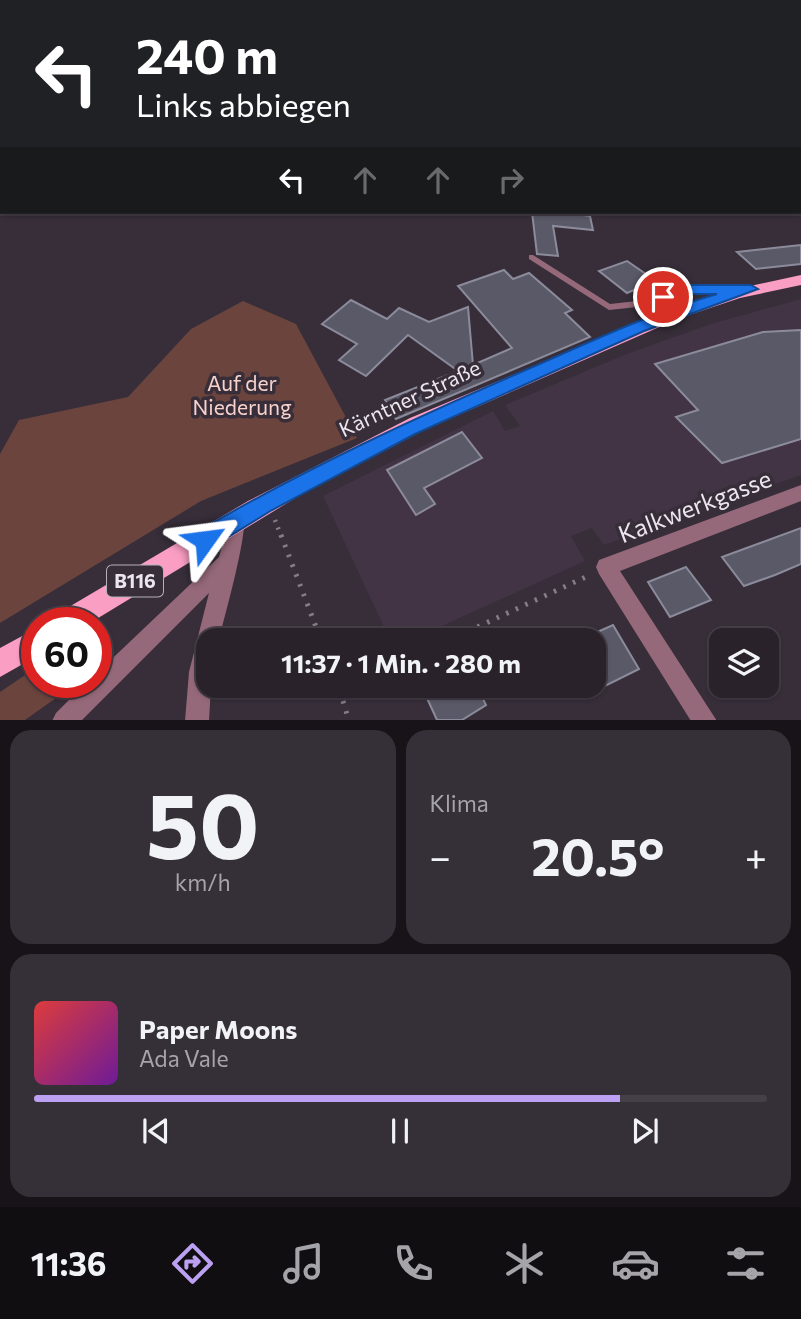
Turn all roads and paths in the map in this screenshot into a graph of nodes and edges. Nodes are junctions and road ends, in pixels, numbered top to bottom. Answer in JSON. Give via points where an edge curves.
{"nodes":[{"id":1,"x":531,"y":257,"type":"dead end"},
{"id":2,"x":801,"y":280,"type":"edge"},
{"id":3,"x":751,"y":289,"type":"junction"},
{"id":4,"x":801,"y":493,"type":"edge"},
{"id":5,"x":265,"y":503,"type":"junction"},
{"id":6,"x":237,"y":520,"type":"junction"},
{"id":7,"x":229,"y":560,"type":"junction"},
{"id":8,"x":606,"y":567,"type":"junction"},
{"id":9,"x":93,"y":607,"type":"edge"},
{"id":10,"x":211,"y":628,"type":"edge"},
{"id":11,"x":316,"y":628,"type":"edge"},
{"id":12,"x":475,"y":628,"type":"edge"},
{"id":13,"x":21,"y":651,"type":"edge"},
{"id":14,"x":0,"y":663,"type":"edge"},
{"id":15,"x":198,"y":698,"type":"edge"},
{"id":16,"x":342,"y":698,"type":"edge"},
{"id":17,"x":64,"y":720,"type":"edge"},
{"id":18,"x":197,"y":720,"type":"edge"},
{"id":19,"x":349,"y":720,"type":"edge"},
{"id":20,"x":705,"y":720,"type":"edge"}],
"edges":[{"from":1,"to":3,"type":"lane","via":[[609,307],[689,290]]},
{"from":2,"to":3,"type":"main road","name":"Kärntner Straße","number":"B116"},
{"from":3,"to":5,"type":"main road","name":"Kärntner Straße","number":"B116","via":[[638,327],[491,391],[372,446]]},
{"from":4,"to":8,"type":"street","name":"Kalkwerkgasse"},
{"from":5,"to":6,"type":"main road","name":"Kärntner Straße","number":"B116"},
{"from":5,"to":11,"type":"path"},
{"from":6,"to":7,"type":"street"},
{"from":6,"to":9,"type":"main road","name":"Kärntner Straße","number":"B116"},
{"from":7,"to":10,"type":"street"},
{"from":7,"to":17,"type":"street"},
{"from":8,"to":12,"type":"path"},
{"from":8,"to":20,"type":"street"},
{"from":13,"to":14,"type":"main road"},
{"from":15,"to":18,"type":"street"},
{"from":16,"to":19,"type":"path"}]}
